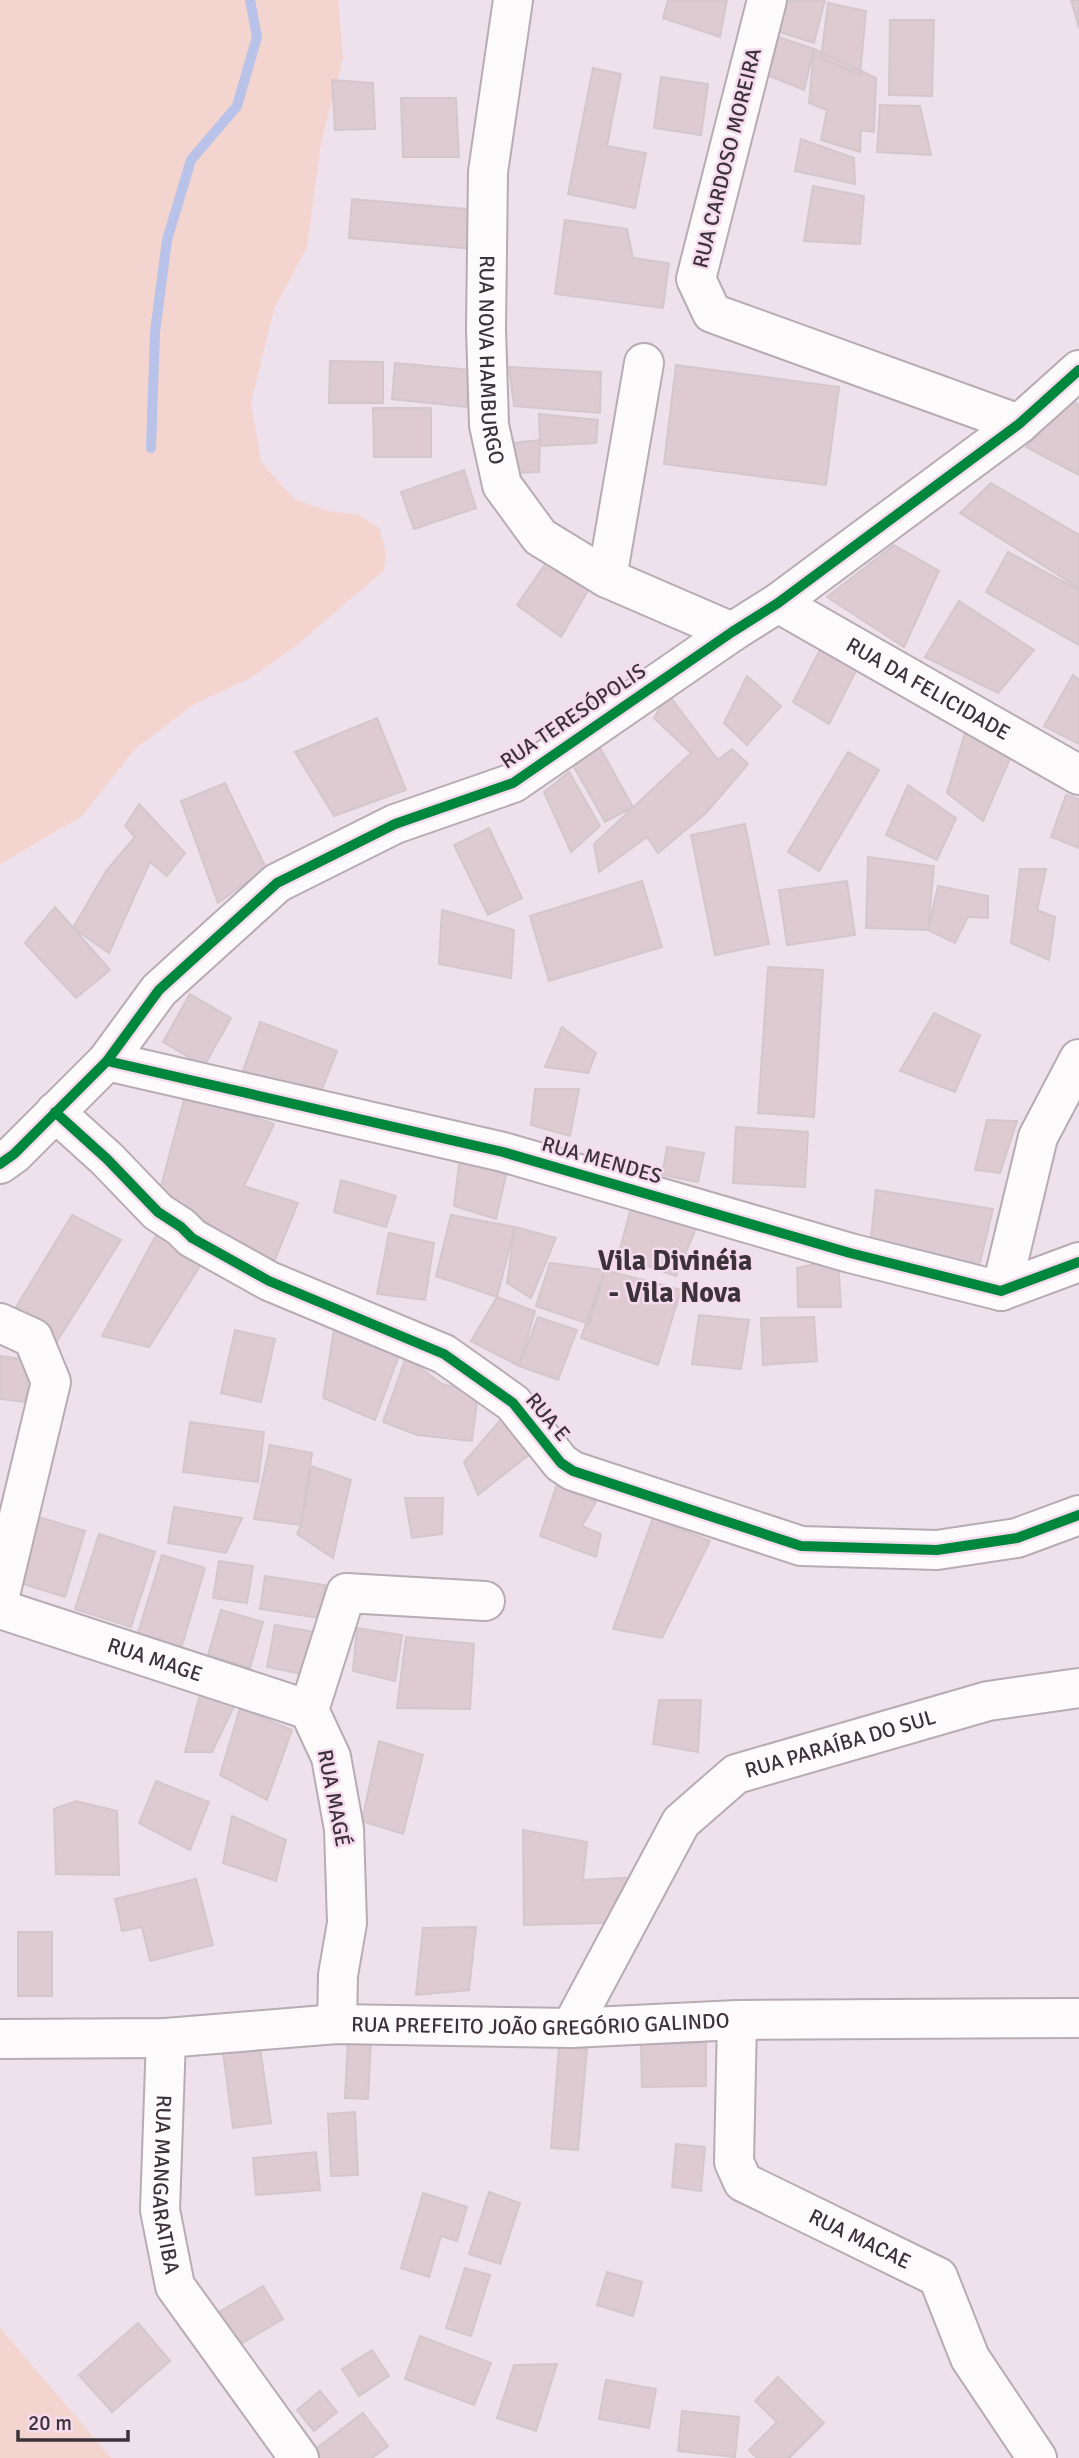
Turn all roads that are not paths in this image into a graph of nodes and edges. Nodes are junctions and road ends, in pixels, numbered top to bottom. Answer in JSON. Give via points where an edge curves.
{"nodes":[{"id":1,"x":513,"y":0,"type":"edge"},
{"id":2,"x":767,"y":0,"type":"edge"},
{"id":3,"x":644,"y":363,"type":"dead end"},
{"id":4,"x":1079,"y":370,"type":"edge"},
{"id":5,"x":1018,"y":424,"type":"junction"},
{"id":6,"x":607,"y":578,"type":"junction"},
{"id":7,"x":778,"y":603,"type":"junction"},
{"id":8,"x":732,"y":632,"type":"junction"},
{"id":9,"x":1079,"y":775,"type":"edge"},
{"id":10,"x":1079,"y":1059,"type":"edge"},
{"id":11,"x":107,"y":1061,"type":"junction"},
{"id":12,"x":55,"y":1112,"type":"junction"},
{"id":13,"x":0,"y":1164,"type":"edge"},
{"id":14,"x":1079,"y":1262,"type":"edge"},
{"id":15,"x":1001,"y":1292,"type":"junction"},
{"id":16,"x":0,"y":1323,"type":"edge"},
{"id":17,"x":1079,"y":1515,"type":"edge"},
{"id":18,"x":0,"y":1595,"type":"edge"},
{"id":19,"x":485,"y":1601,"type":"dead end"},
{"id":20,"x":0,"y":1609,"type":"edge"},
{"id":21,"x":1079,"y":1688,"type":"edge"},
{"id":22,"x":309,"y":1710,"type":"junction"},
{"id":23,"x":1079,"y":2018,"type":"edge"},
{"id":24,"x":737,"y":2020,"type":"junction"},
{"id":25,"x":337,"y":2024,"type":"junction"},
{"id":26,"x":571,"y":2028,"type":"junction"},
{"id":27,"x":166,"y":2038,"type":"junction"},
{"id":28,"x":0,"y":2039,"type":"edge"},
{"id":29,"x":299,"y":2458,"type":"edge"},
{"id":30,"x":1037,"y":2458,"type":"edge"}],
"edges":[{"from":1,"to":6,"type":"street","name":"RUA NOVA HAMBURGO","via":[[488,172],[489,425],[502,485],[541,537]]},
{"from":2,"to":5,"type":"street","name":"RUA CARDOSO MOREIRA","via":[[696,279],[712,313]]},
{"from":3,"to":6,"type":"street"},
{"from":4,"to":5,"type":"street","name":"RUA TERESÓPOLIS"},
{"from":5,"to":7,"type":"street","name":"RUA TERESÓPOLIS"},
{"from":6,"to":8,"type":"street","name":"RUA NOVA HAMBURGO"},
{"from":7,"to":8,"type":"street","name":"RUA TERESÓPOLIS"},
{"from":7,"to":9,"type":"street","name":"RUA DA FELICIDADE"},
{"from":8,"to":11,"type":"street","name":"RUA TERESÓPOLIS","via":[[513,783],[395,824],[277,883],[159,990]]},
{"from":10,"to":15,"type":"street","via":[[1038,1137]]},
{"from":11,"to":12,"type":"street","name":"RUA TERESÓPOLIS"},
{"from":11,"to":15,"type":"street","name":"RUA MENDES","via":[[503,1152]]},
{"from":12,"to":13,"type":"street","name":"RUA TERESÓPOLIS"},
{"from":12,"to":17,"type":"street","name":"RUA E","via":[[158,1212],[192,1238],[269,1281],[444,1354],[513,1403],[561,1463],[573,1471],[801,1546],[937,1550],[1017,1538]]},
{"from":14,"to":15,"type":"street"},
{"from":16,"to":18,"type":"street","via":[[33,1338],[51,1382]]},
{"from":19,"to":22,"type":"street","via":[[346,1593]]},
{"from":20,"to":22,"type":"street","name":"RUA MAGE"},
{"from":21,"to":26,"type":"street","name":"RUA PARAÍBA DO SUL","via":[[988,1701],[736,1774],[681,1822]]},
{"from":22,"to":25,"type":"street","name":"RUA MAGÉ","via":[[331,1757],[344,1829],[347,1923],[338,1975]]},
{"from":23,"to":24,"type":"street","name":"RUA PREFEITO JOÃO GREGÓRIO GALINDO"},
{"from":24,"to":26,"type":"street","name":"RUA PREFEITO JOÃO GREGÓRIO GALINDO"},
{"from":24,"to":30,"type":"street","name":"RUA MACAE","via":[[734,2162],[743,2182],[939,2277],[970,2358]]},
{"from":25,"to":26,"type":"street","name":"RUA PREFEITO JOÃO GREGÓRIO GALINDO"},
{"from":25,"to":27,"type":"street","name":"RUA PREFEITO JOÃO GREGÓRIO GALINDO"},
{"from":27,"to":28,"type":"street","name":"RUA PREFEITO JOÃO GREGÓRIO GALINDO"},
{"from":27,"to":29,"type":"street","name":"RUA MANGARATIBA","via":[[160,2210],[175,2286]]}]}
